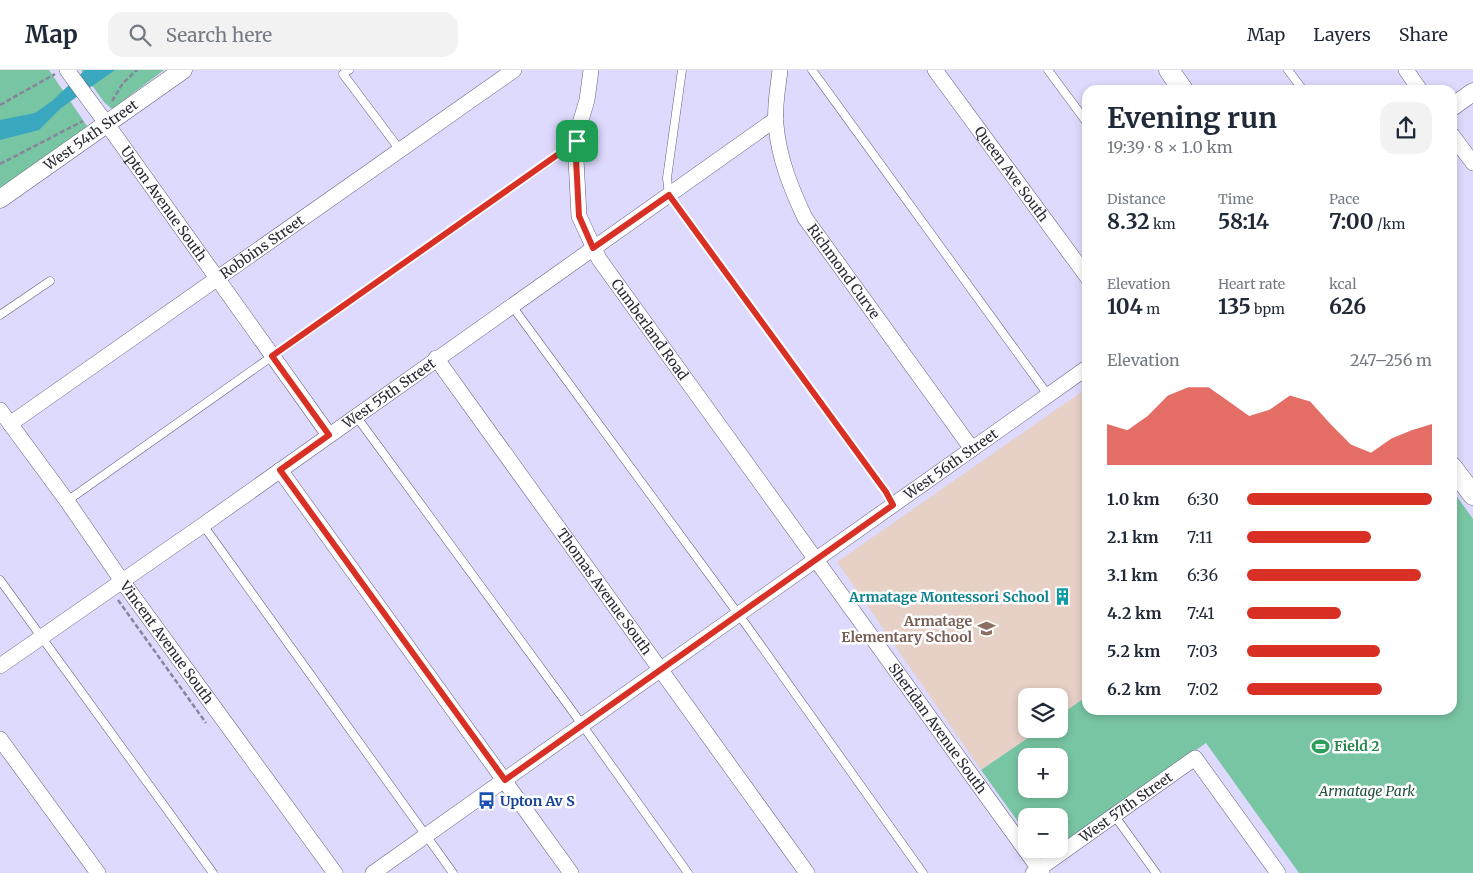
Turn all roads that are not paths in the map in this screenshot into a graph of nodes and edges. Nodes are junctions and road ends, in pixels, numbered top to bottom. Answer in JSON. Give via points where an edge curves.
{"nodes":[{"id":1,"x":182,"y":70,"type":"edge"},
{"id":2,"x":349,"y":70,"type":"edge"},
{"id":3,"x":514,"y":70,"type":"edge"},
{"id":4,"x":591,"y":70,"type":"edge"},
{"id":5,"x":682,"y":70,"type":"edge"},
{"id":6,"x":780,"y":70,"type":"edge"},
{"id":7,"x":812,"y":70,"type":"edge"},
{"id":8,"x":935,"y":70,"type":"edge"},
{"id":9,"x":1048,"y":70,"type":"edge"},
{"id":10,"x":1169,"y":70,"type":"edge"},
{"id":11,"x":1288,"y":70,"type":"edge"},
{"id":12,"x":1406,"y":70,"type":"edge"},
{"id":13,"x":63,"y":72,"type":"edge"},
{"id":14,"x":1180,"y":85,"type":"edge"},
{"id":15,"x":1299,"y":85,"type":"edge"},
{"id":16,"x":1416,"y":85,"type":"edge"},
{"id":17,"x":1473,"y":92,"type":"edge"},
{"id":18,"x":1457,"y":103,"type":"edge"},
{"id":19,"x":1082,"y":116,"type":"edge"},
{"id":20,"x":776,"y":119,"type":"junction"},
{"id":21,"x":107,"y":124,"type":"junction"},
{"id":22,"x":577,"y":141,"type":"junction"},
{"id":23,"x":1457,"y":142,"type":"edge"},
{"id":24,"x":400,"y":150,"type":"junction"},
{"id":25,"x":1473,"y":163,"type":"edge"},
{"id":26,"x":669,"y":195,"type":"junction"},
{"id":27,"x":0,"y":199,"type":"edge"},
{"id":28,"x":593,"y":248,"type":"junction"},
{"id":29,"x":1082,"y":270,"type":"edge"},
{"id":30,"x":217,"y":279,"type":"junction"},
{"id":31,"x":50,"y":281,"type":"dead end"},
{"id":32,"x":512,"y":306,"type":"junction"},
{"id":33,"x":0,"y":316,"type":"edge"},
{"id":34,"x":272,"y":356,"type":"junction"},
{"id":35,"x":436,"y":358,"type":"junction"},
{"id":36,"x":1082,"y":371,"type":"edge"},
{"id":37,"x":1048,"y":394,"type":"junction"},
{"id":38,"x":0,"y":410,"type":"edge"},
{"id":39,"x":355,"y":416,"type":"junction"},
{"id":40,"x":10,"y":424,"type":"junction"},
{"id":41,"x":329,"y":435,"type":"junction"},
{"id":42,"x":972,"y":449,"type":"junction"},
{"id":43,"x":280,"y":470,"type":"junction"},
{"id":44,"x":1457,"y":474,"type":"edge"},
{"id":45,"x":1473,"y":496,"type":"edge"},
{"id":46,"x":67,"y":501,"type":"junction"},
{"id":47,"x":893,"y":505,"type":"junction"},
{"id":48,"x":203,"y":525,"type":"junction"},
{"id":49,"x":816,"y":559,"type":"junction"},
{"id":50,"x":0,"y":580,"type":"edge"},
{"id":51,"x":122,"y":581,"type":"junction"},
{"id":52,"x":738,"y":614,"type":"junction"},
{"id":53,"x":42,"y":637,"type":"junction"},
{"id":54,"x":0,"y":666,"type":"edge"},
{"id":55,"x":660,"y":670,"type":"junction"},
{"id":56,"x":582,"y":725,"type":"junction"},
{"id":57,"x":0,"y":739,"type":"edge"},
{"id":58,"x":505,"y":780,"type":"junction"},
{"id":59,"x":1114,"y":815,"type":"junction"},
{"id":60,"x":426,"y":836,"type":"junction"},
{"id":61,"x":1038,"y":872,"type":"edge"},
{"id":62,"x":98,"y":873,"type":"edge"},
{"id":63,"x":213,"y":873,"type":"edge"},
{"id":64,"x":335,"y":873,"type":"edge"},
{"id":65,"x":372,"y":873,"type":"edge"},
{"id":66,"x":454,"y":873,"type":"edge"},
{"id":67,"x":572,"y":873,"type":"edge"},
{"id":68,"x":688,"y":873,"type":"edge"},
{"id":69,"x":807,"y":873,"type":"edge"},
{"id":70,"x":923,"y":873,"type":"edge"},
{"id":71,"x":1156,"y":873,"type":"edge"},
{"id":72,"x":1278,"y":873,"type":"edge"}],
"edges":[{"from":1,"to":21,"type":"street","name":"West 54th Street"},
{"from":2,"to":24,"type":"lane","via":[[343,74]]},
{"from":3,"to":24,"type":"street","name":"Robbins Street"},
{"from":4,"to":22,"type":"street","name":"Cumberland Road"},
{"from":5,"to":26,"type":"lane","via":[[667,178]]},
{"from":6,"to":20,"type":"street","name":"Richmond Curve"},
{"from":7,"to":37,"type":"lane"},
{"from":8,"to":29,"type":"street","name":"Queen Ave South"},
{"from":9,"to":19,"type":"lane"},
{"from":10,"to":14,"type":"main road"},
{"from":11,"to":15,"type":"lane"},
{"from":12,"to":16,"type":"street"},
{"from":13,"to":21,"type":"street","name":"Upton Avenue South"},
{"from":17,"to":18,"type":"street"},
{"from":20,"to":26,"type":"street","name":"West 55th Street"},
{"from":20,"to":42,"type":"street","name":"Richmond Curve","via":[[780,156],[790,187],[806,218]]},
{"from":21,"to":27,"type":"street","name":"West 54th Street"},
{"from":21,"to":30,"type":"street","name":"Upton Avenue South"},
{"from":22,"to":28,"type":"street","name":"Cumberland Road","via":[[579,216]]},
{"from":22,"to":34,"type":"lane"},
{"from":23,"to":25,"type":"street"},
{"from":24,"to":30,"type":"street","name":"Robbins Street"},
{"from":26,"to":28,"type":"street","name":"West 55th Street"},
{"from":26,"to":47,"type":"lane"},
{"from":28,"to":32,"type":"street","name":"West 55th Street"},
{"from":28,"to":49,"type":"street","name":"Cumberland Road"},
{"from":30,"to":34,"type":"street","name":"Upton Avenue South"},
{"from":30,"to":40,"type":"street","name":"Robbins Street"},
{"from":31,"to":33,"type":"lane"},
{"from":32,"to":35,"type":"street","name":"West 55th Street"},
{"from":32,"to":52,"type":"lane"},
{"from":34,"to":41,"type":"street","name":"Upton Avenue South"},
{"from":34,"to":46,"type":"lane"},
{"from":35,"to":39,"type":"street","name":"West 55th Street"},
{"from":35,"to":55,"type":"street","name":"Thomas Avenue South"},
{"from":36,"to":37,"type":"street","name":"West 56th Street"},
{"from":37,"to":42,"type":"street","name":"West 56th Street"},
{"from":38,"to":40,"type":"street","name":"Vincent Avenue South"},
{"from":39,"to":41,"type":"street","name":"West 55th Street"},
{"from":39,"to":56,"type":"lane"},
{"from":40,"to":46,"type":"street","name":"Vincent Avenue South"},
{"from":41,"to":43,"type":"street","name":"West 55th Street"},
{"from":42,"to":47,"type":"street","name":"West 56th Street"},
{"from":43,"to":48,"type":"street","name":"West 55th Street"},
{"from":43,"to":58,"type":"street"},
{"from":44,"to":45,"type":"main road"},
{"from":46,"to":51,"type":"street","name":"Vincent Avenue South"},
{"from":47,"to":49,"type":"street","name":"West 56th Street"},
{"from":48,"to":51,"type":"street","name":"West 55th Street"},
{"from":48,"to":60,"type":"lane"},
{"from":49,"to":52,"type":"street","name":"West 56th Street"},
{"from":49,"to":61,"type":"street","name":"Sheridan Avenue South"},
{"from":50,"to":53,"type":"lane"},
{"from":51,"to":53,"type":"street","name":"West 55th Street"},
{"from":51,"to":64,"type":"street","name":"Vincent Avenue South"},
{"from":52,"to":55,"type":"street","name":"West 56th Street"},
{"from":52,"to":70,"type":"lane"},
{"from":53,"to":54,"type":"street","name":"West 55th Street"},
{"from":53,"to":63,"type":"lane"},
{"from":55,"to":56,"type":"street","name":"West 56th Street"},
{"from":55,"to":69,"type":"street","name":"Thomas Avenue South"},
{"from":56,"to":58,"type":"street","name":"West 56th Street"},
{"from":56,"to":68,"type":"lane"},
{"from":57,"to":62,"type":"street"},
{"from":58,"to":60,"type":"street","name":"West 56th Street"},
{"from":58,"to":67,"type":"street"},
{"from":59,"to":61,"type":"street","name":"West 57th Street"},
{"from":59,"to":71,"type":"lane"},
{"from":59,"to":72,"type":"street","name":"West 57th Street","via":[[1195,758]]},
{"from":60,"to":65,"type":"street","name":"West 56th Street"},
{"from":60,"to":66,"type":"lane"}]}
